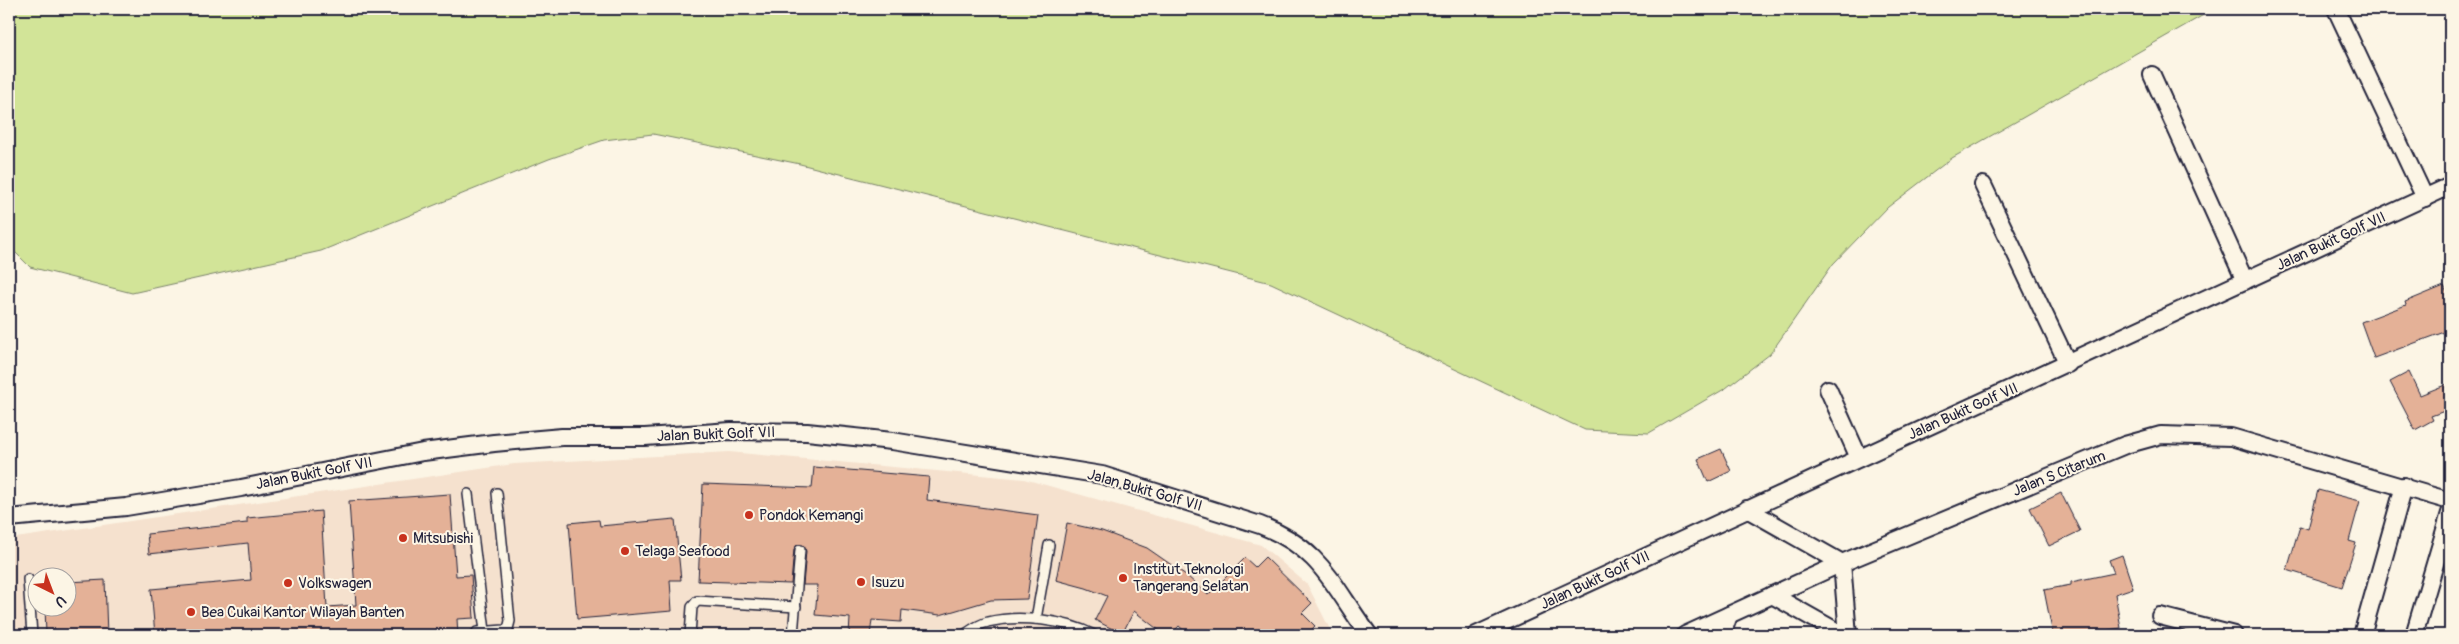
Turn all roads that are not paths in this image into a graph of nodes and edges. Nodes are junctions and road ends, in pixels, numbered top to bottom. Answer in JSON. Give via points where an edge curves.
{"nodes":[{"id":1,"x":2336,"y":9,"type":"edge"},
{"id":2,"x":2152,"y":75,"type":"dead end"},
{"id":3,"x":1983,"y":185,"type":"dead end"},
{"id":4,"x":2450,"y":186,"type":"edge"},
{"id":5,"x":2425,"y":198,"type":"junction"},
{"id":6,"x":2246,"y":281,"type":"junction"},
{"id":7,"x":2068,"y":364,"type":"junction"},
{"id":8,"x":1828,"y":389,"type":"dead end"},
{"id":9,"x":1859,"y":458,"type":"junction"},
{"id":10,"x":2404,"y":486,"type":"junction"},
{"id":11,"x":497,"y":493,"type":"dead end"},
{"id":12,"x":468,"y":494,"type":"dead end"},
{"id":13,"x":2450,"y":501,"type":"edge"},
{"id":14,"x":1747,"y":509,"type":"junction"},
{"id":15,"x":2450,"y":513,"type":"edge"},
{"id":16,"x":9,"y":518,"type":"edge"},
{"id":17,"x":1049,"y":545,"type":"dead end"},
{"id":18,"x":800,"y":550,"type":"dead end"},
{"id":19,"x":1842,"y":563,"type":"junction"},
{"id":20,"x":1772,"y":595,"type":"junction"},
{"id":21,"x":796,"y":607,"type":"junction"},
{"id":22,"x":1730,"y":615,"type":"junction"},
{"id":23,"x":31,"y":616,"type":"edge"},
{"id":24,"x":2160,"y":616,"type":"dead end"},
{"id":25,"x":1036,"y":619,"type":"junction"},
{"id":26,"x":485,"y":631,"type":"junction"},
{"id":27,"x":32,"y":635,"type":"edge"},
{"id":28,"x":476,"y":635,"type":"edge"},
{"id":29,"x":690,"y":635,"type":"edge"},
{"id":30,"x":793,"y":635,"type":"edge"},
{"id":31,"x":964,"y":635,"type":"edge"},
{"id":32,"x":1094,"y":635,"type":"edge"},
{"id":33,"x":1369,"y":635,"type":"edge"},
{"id":34,"x":1476,"y":635,"type":"edge"},
{"id":35,"x":1685,"y":635,"type":"edge"},
{"id":36,"x":1722,"y":635,"type":"edge"},
{"id":37,"x":1843,"y":635,"type":"edge"},
{"id":38,"x":1848,"y":635,"type":"edge"},
{"id":39,"x":2234,"y":635,"type":"edge"},
{"id":40,"x":2362,"y":635,"type":"edge"},
{"id":41,"x":2414,"y":635,"type":"edge"}],
"edges":[{"from":1,"to":5,"type":"street"},
{"from":2,"to":6,"type":"street"},
{"from":3,"to":7,"type":"street"},
{"from":4,"to":5,"type":"street","name":"Jalan Bukit Golf VII"},
{"from":5,"to":6,"type":"street","name":"Jalan Bukit Golf VII"},
{"from":6,"to":7,"type":"street","name":"Jalan Bukit Golf VII"},
{"from":7,"to":9,"type":"street","name":"Jalan Bukit Golf VII"},
{"from":8,"to":9,"type":"street"},
{"from":9,"to":14,"type":"street","name":"Jalan Bukit Golf VII"},
{"from":10,"to":13,"type":"street","name":"Jalan S Citarum"},
{"from":10,"to":19,"type":"street","name":"Jalan S Citarum","via":[[2231,437],[2160,436],[2126,446]]},
{"from":10,"to":40,"type":"street"},
{"from":11,"to":26,"type":"lane","via":[[510,621],[508,629]]},
{"from":12,"to":26,"type":"lane"},
{"from":14,"to":19,"type":"street"},
{"from":14,"to":34,"type":"street","name":"Jalan Bukit Golf VII"},
{"from":15,"to":41,"type":"street"},
{"from":16,"to":33,"type":"street","name":"Jalan Bukit Golf VII","via":[[126,507],[422,452],[494,443],[562,437],[731,431],[807,432],[892,441],[1102,475],[1260,525],[1282,533],[1318,561]]},
{"from":17,"to":25,"type":"lane"},
{"from":18,"to":21,"type":"lane"},
{"from":19,"to":20,"type":"street","name":"Jalan S Citarum"},
{"from":19,"to":38,"type":"street"},
{"from":20,"to":22,"type":"street","name":"Jalan S Citarum"},
{"from":20,"to":37,"type":"street"},
{"from":21,"to":29,"type":"lane","via":[[697,601],[692,607]]},
{"from":21,"to":30,"type":"lane"},
{"from":22,"to":35,"type":"street","name":"Jalan S Citarum"},
{"from":22,"to":36,"type":"street"},
{"from":23,"to":27,"type":"lane"},
{"from":24,"to":39,"type":"street"},
{"from":25,"to":31,"type":"lane","via":[[987,622]]},
{"from":25,"to":32,"type":"lane","via":[[1062,622]]},
{"from":26,"to":28,"type":"lane"}]}
